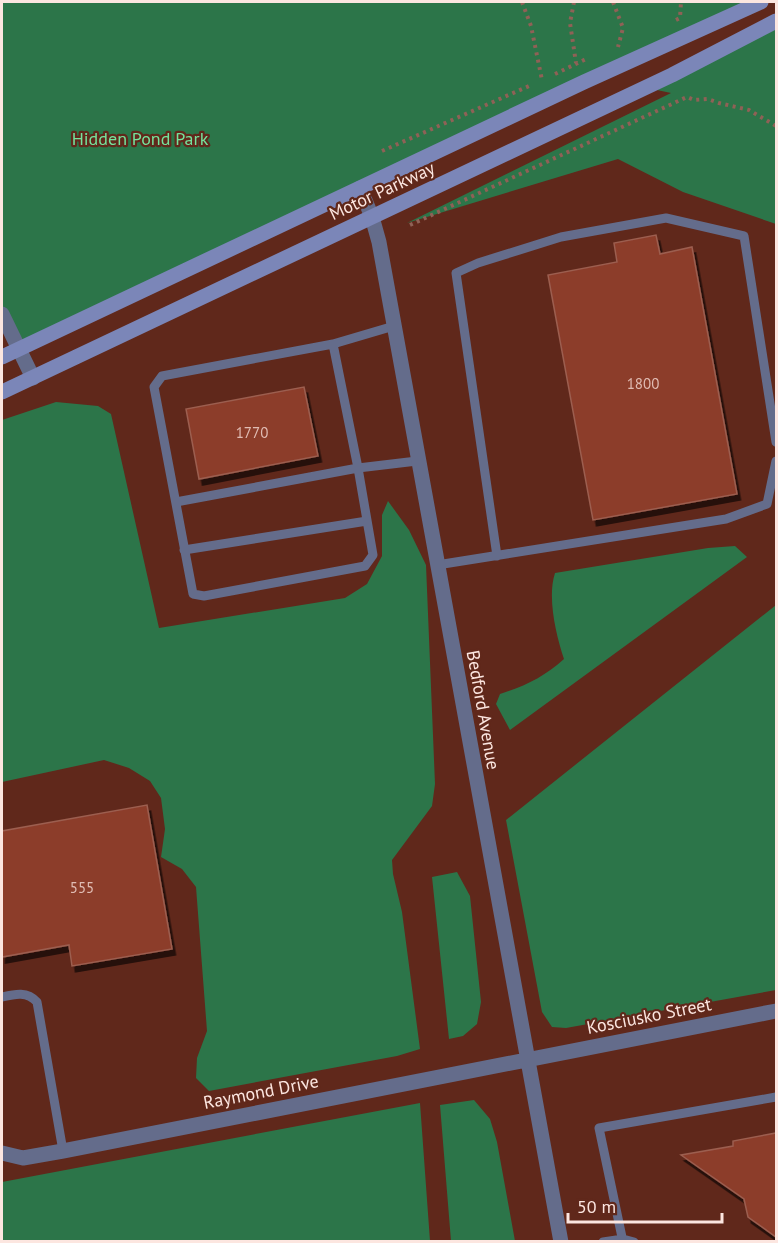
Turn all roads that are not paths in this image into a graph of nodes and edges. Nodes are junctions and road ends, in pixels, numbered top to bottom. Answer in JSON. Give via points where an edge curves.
{"nodes":[{"id":1,"x":761,"y":2,"type":"edge"},
{"id":2,"x":777,"y":21,"type":"edge"},
{"id":3,"x":360,"y":188,"type":"junction"},
{"id":4,"x":372,"y":218,"type":"junction"},
{"id":5,"x":2,"y":314,"type":"edge"},
{"id":6,"x":394,"y":326,"type":"junction"},
{"id":7,"x":333,"y":344,"type":"junction"},
{"id":8,"x":19,"y":349,"type":"junction"},
{"id":9,"x":2,"y":357,"type":"edge"},
{"id":10,"x":33,"y":378,"type":"junction"},
{"id":11,"x":2,"y":392,"type":"edge"},
{"id":12,"x":777,"y":442,"type":"edge"},
{"id":13,"x":417,"y":461,"type":"junction"},
{"id":14,"x":777,"y":461,"type":"edge"},
{"id":15,"x":358,"y":468,"type":"junction"},
{"id":16,"x":176,"y":502,"type":"junction"},
{"id":17,"x":367,"y":522,"type":"junction"},
{"id":18,"x":184,"y":550,"type":"junction"},
{"id":19,"x":497,"y":556,"type":"junction"},
{"id":20,"x":437,"y":566,"type":"junction"},
{"id":21,"x":2,"y":997,"type":"edge"},
{"id":22,"x":777,"y":1011,"type":"edge"},
{"id":23,"x":529,"y":1060,"type":"junction"},
{"id":24,"x":777,"y":1097,"type":"edge"},
{"id":25,"x":63,"y":1151,"type":"junction"},
{"id":26,"x":2,"y":1152,"type":"edge"},
{"id":27,"x":623,"y":1240,"type":"edge"},
{"id":28,"x":561,"y":1242,"type":"edge"},
{"id":29,"x":603,"y":1242,"type":"edge"},
{"id":30,"x":634,"y":1242,"type":"edge"}],
"edges":[{"from":1,"to":3,"type":"main road","name":"Motor Parkway"},
{"from":2,"to":4,"type":"main road","name":"Motor Parkway"},
{"from":3,"to":4,"type":"street","name":"Bedford Avenue"},
{"from":3,"to":8,"type":"main road","name":"Motor Parkway"},
{"from":4,"to":6,"type":"street","name":"Bedford Avenue"},
{"from":4,"to":10,"type":"main road","name":"Motor Parkway"},
{"from":5,"to":8,"type":"street"},
{"from":6,"to":7,"type":"lane"},
{"from":6,"to":13,"type":"street","name":"Bedford Avenue"},
{"from":7,"to":15,"type":"lane"},
{"from":7,"to":16,"type":"lane","via":[[162,376],[154,387]]},
{"from":8,"to":9,"type":"main road","name":"Motor Parkway"},
{"from":8,"to":10,"type":"street"},
{"from":10,"to":11,"type":"main road","name":"Motor Parkway"},
{"from":12,"to":19,"type":"lane","via":[[744,236],[666,218],[561,237],[478,263],[456,273]]},
{"from":13,"to":15,"type":"lane"},
{"from":13,"to":20,"type":"street","name":"Bedford Avenue"},
{"from":14,"to":19,"type":"lane","via":[[767,504],[726,519]]},
{"from":15,"to":16,"type":"lane"},
{"from":15,"to":17,"type":"lane"},
{"from":16,"to":18,"type":"lane"},
{"from":17,"to":18,"type":"lane"},
{"from":17,"to":18,"type":"lane","via":[[373,555],[365,566],[204,596],[192,594]]},
{"from":19,"to":20,"type":"lane"},
{"from":20,"to":23,"type":"street","name":"Bedford Avenue"},
{"from":21,"to":25,"type":"lane","via":[[32,996],[37,1002]]},
{"from":22,"to":23,"type":"street","name":"Kosciusko Street"},
{"from":23,"to":25,"type":"street","name":"Raymond Drive"},
{"from":23,"to":28,"type":"street","name":"Bedford Avenue"},
{"from":24,"to":27,"type":"lane","via":[[599,1128]]},
{"from":25,"to":26,"type":"street","name":"Raymond Drive","via":[[23,1158]]},
{"from":27,"to":29,"type":"lane"},
{"from":27,"to":30,"type":"lane"}]}
